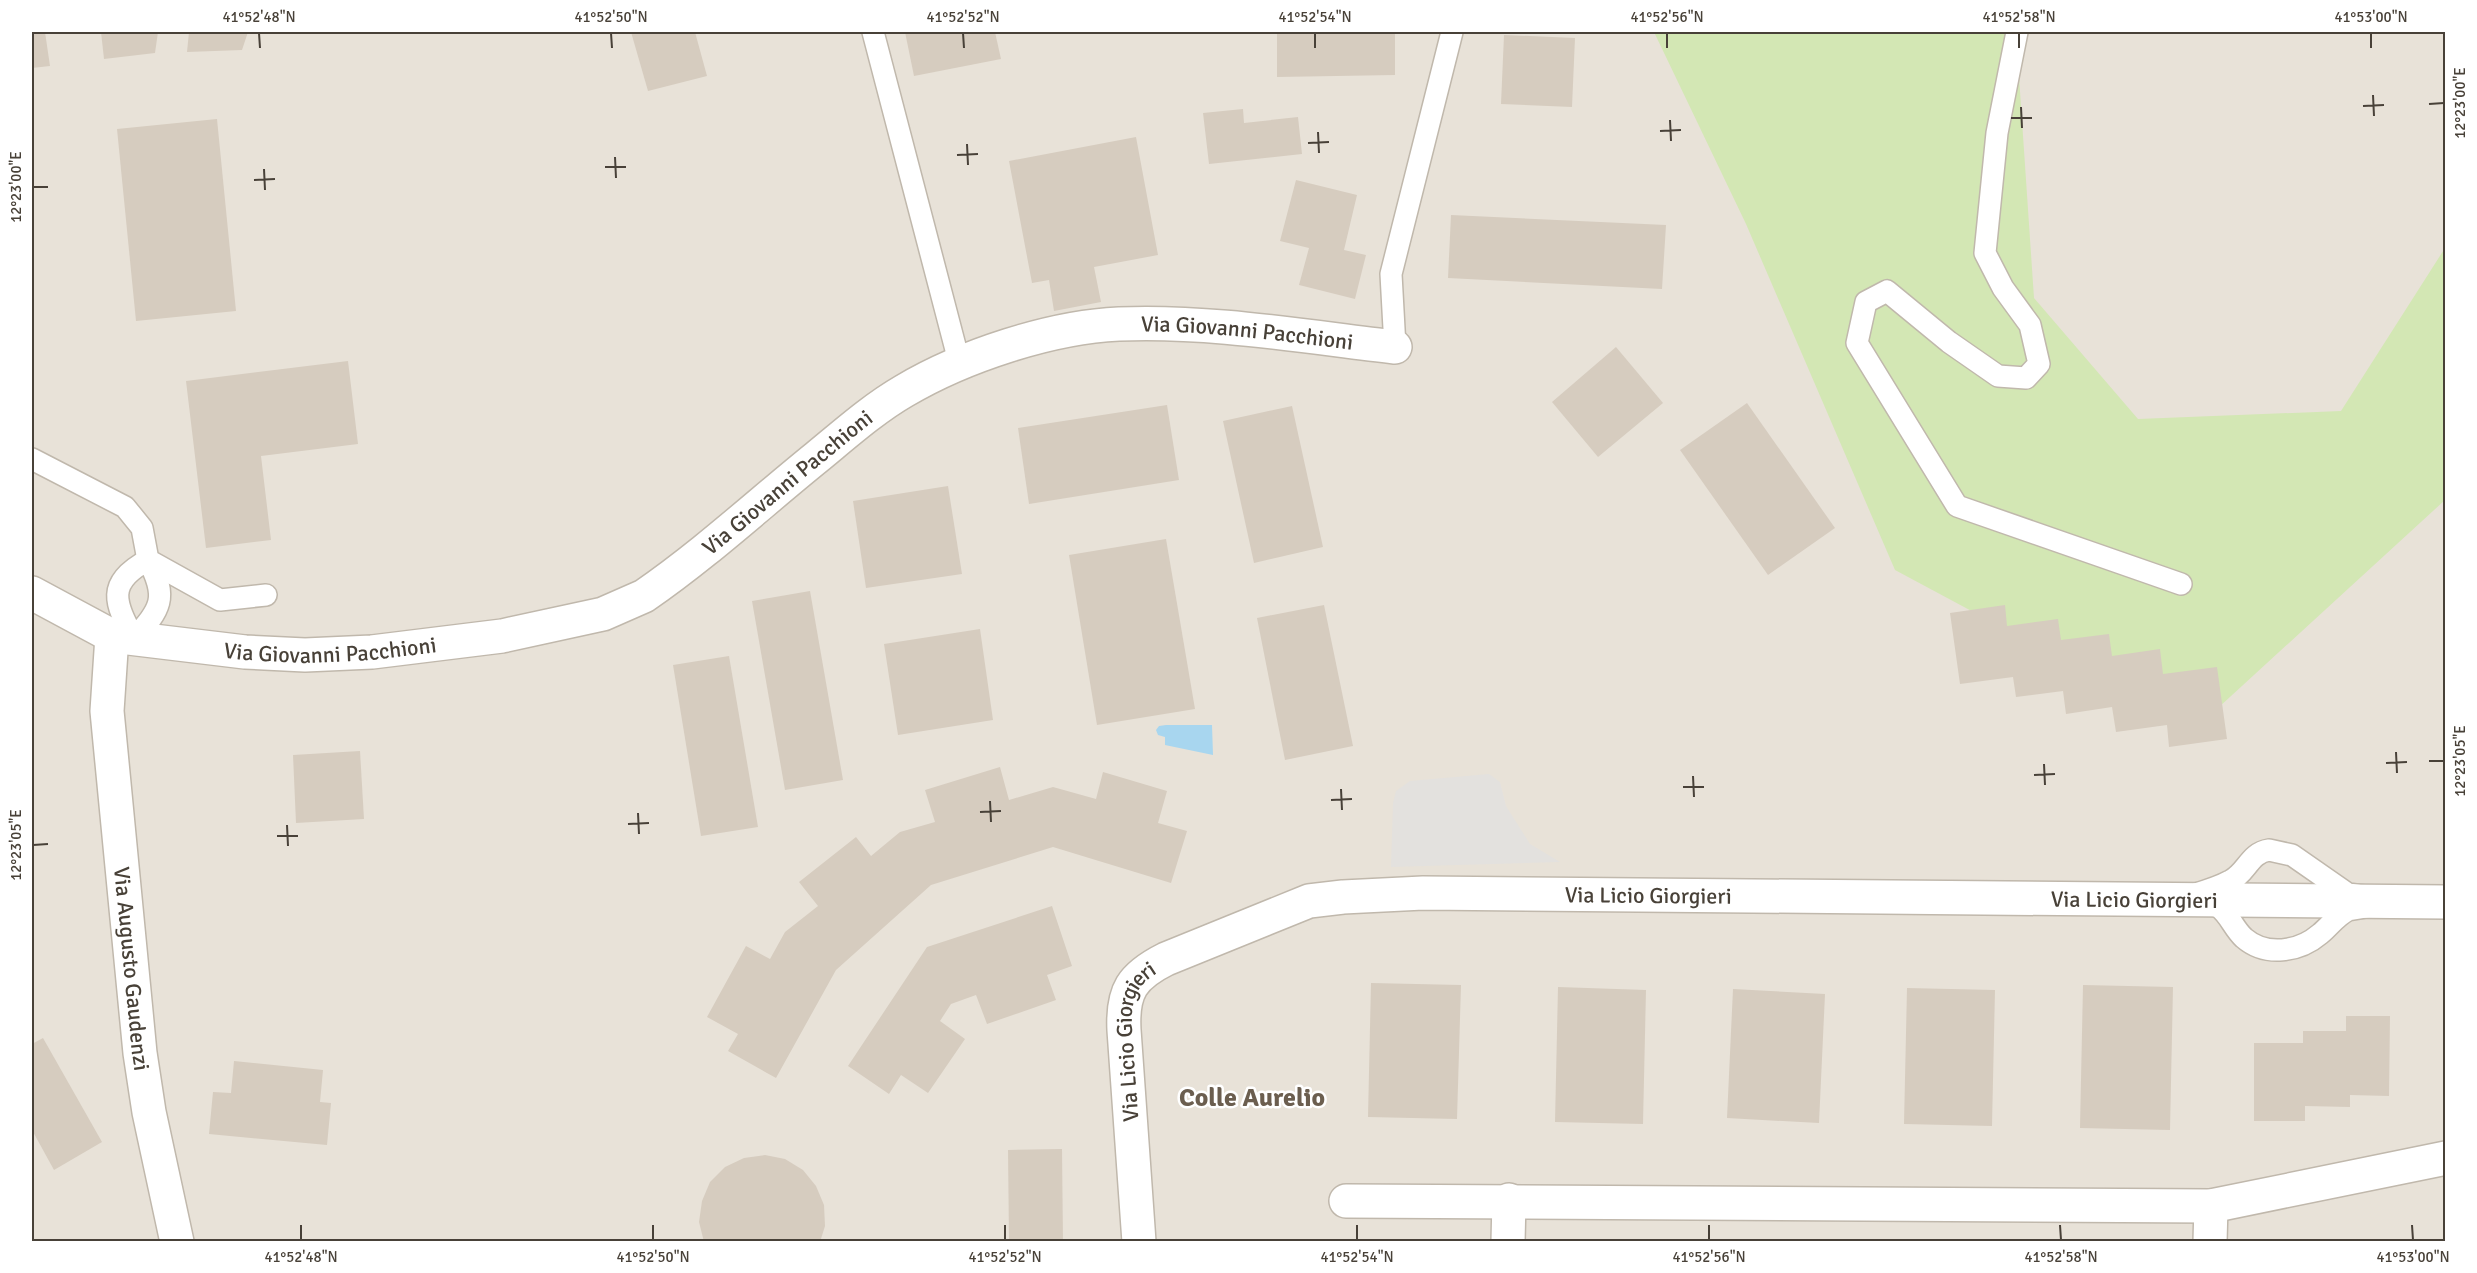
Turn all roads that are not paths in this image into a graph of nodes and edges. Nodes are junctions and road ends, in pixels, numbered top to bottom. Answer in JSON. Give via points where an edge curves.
{"nodes":[{"id":1,"x":873,"y":32,"type":"edge"},
{"id":2,"x":1452,"y":32,"type":"edge"},
{"id":3,"x":2017,"y":32,"type":"edge"},
{"id":4,"x":1395,"y":347,"type":"joint"},
{"id":5,"x":960,"y":364,"type":"junction"},
{"id":6,"x":32,"y":459,"type":"edge"},
{"id":7,"x":148,"y":561,"type":"junction"},
{"id":8,"x":2181,"y":584,"type":"dead end"},
{"id":9,"x":32,"y":592,"type":"edge"},
{"id":10,"x":266,"y":595,"type":"dead end"},
{"id":11,"x":123,"y":637,"type":"junction"},
{"id":12,"x":2176,"y":900,"type":"junction"},
{"id":13,"x":2402,"y":901,"type":"junction"},
{"id":14,"x":2445,"y":902,"type":"edge"},
{"id":15,"x":2445,"y":1158,"type":"edge"},
{"id":16,"x":1509,"y":1200,"type":"junction"},
{"id":17,"x":1346,"y":1201,"type":"dead end"},
{"id":18,"x":2211,"y":1206,"type":"junction"},
{"id":19,"x":177,"y":1242,"type":"edge"},
{"id":20,"x":1139,"y":1242,"type":"edge"},
{"id":21,"x":1508,"y":1242,"type":"edge"},
{"id":22,"x":2210,"y":1242,"type":"edge"}],
"edges":[{"from":1,"to":5,"type":"lane"},
{"from":2,"to":4,"type":"lane","via":[[1391,274]]},
{"from":3,"to":8,"type":"lane","via":[[1997,133],[1985,253],[2002,288],[2030,325],[2039,364],[2026,378],[1998,376],[1887,291],[1866,302],[1857,343],[1957,506]]},
{"from":4,"to":5,"type":"street","name":"Via Giovanni Pacchioni","via":[[1174,323],[1118,324],[1057,333]]},
{"from":5,"to":11,"type":"street","name":"Via Giovanni Pacchioni","via":[[904,391],[857,424],[665,581],[644,596],[603,614],[502,636],[372,652],[305,655]]},
{"from":6,"to":7,"type":"lane","via":[[125,507],[142,528]]},
{"from":7,"to":10,"type":"lane","via":[[220,600]]},
{"from":7,"to":11,"type":"lane","via":[[134,568],[119,585]]},
{"from":7,"to":11,"type":"lane","via":[[159,587],[158,612]]},
{"from":9,"to":11,"type":"street"},
{"from":11,"to":19,"type":"street","name":"Via Augusto Gaudenzi","via":[[107,693],[143,1081]]},
{"from":12,"to":13,"type":"street","name":"Via Licio Giorgieri"},
{"from":12,"to":13,"type":"lane","via":[[2229,882],[2255,855],[2269,850],[2292,855],[2348,894]]},
{"from":12,"to":13,"type":"lane","via":[[2217,906],[2252,943],[2283,950],[2314,939],[2348,910]]},
{"from":12,"to":20,"type":"street","name":"Via Licio Giorgieri","via":[[1423,893],[1309,902],[1166,958],[1130,987],[1124,1005],[1124,1030]]},
{"from":13,"to":14,"type":"street","name":"Via Licio Giorgieri"},
{"from":15,"to":18,"type":"street"},
{"from":16,"to":17,"type":"street"},
{"from":16,"to":18,"type":"street"},
{"from":16,"to":21,"type":"street"},
{"from":18,"to":22,"type":"street"}]}
